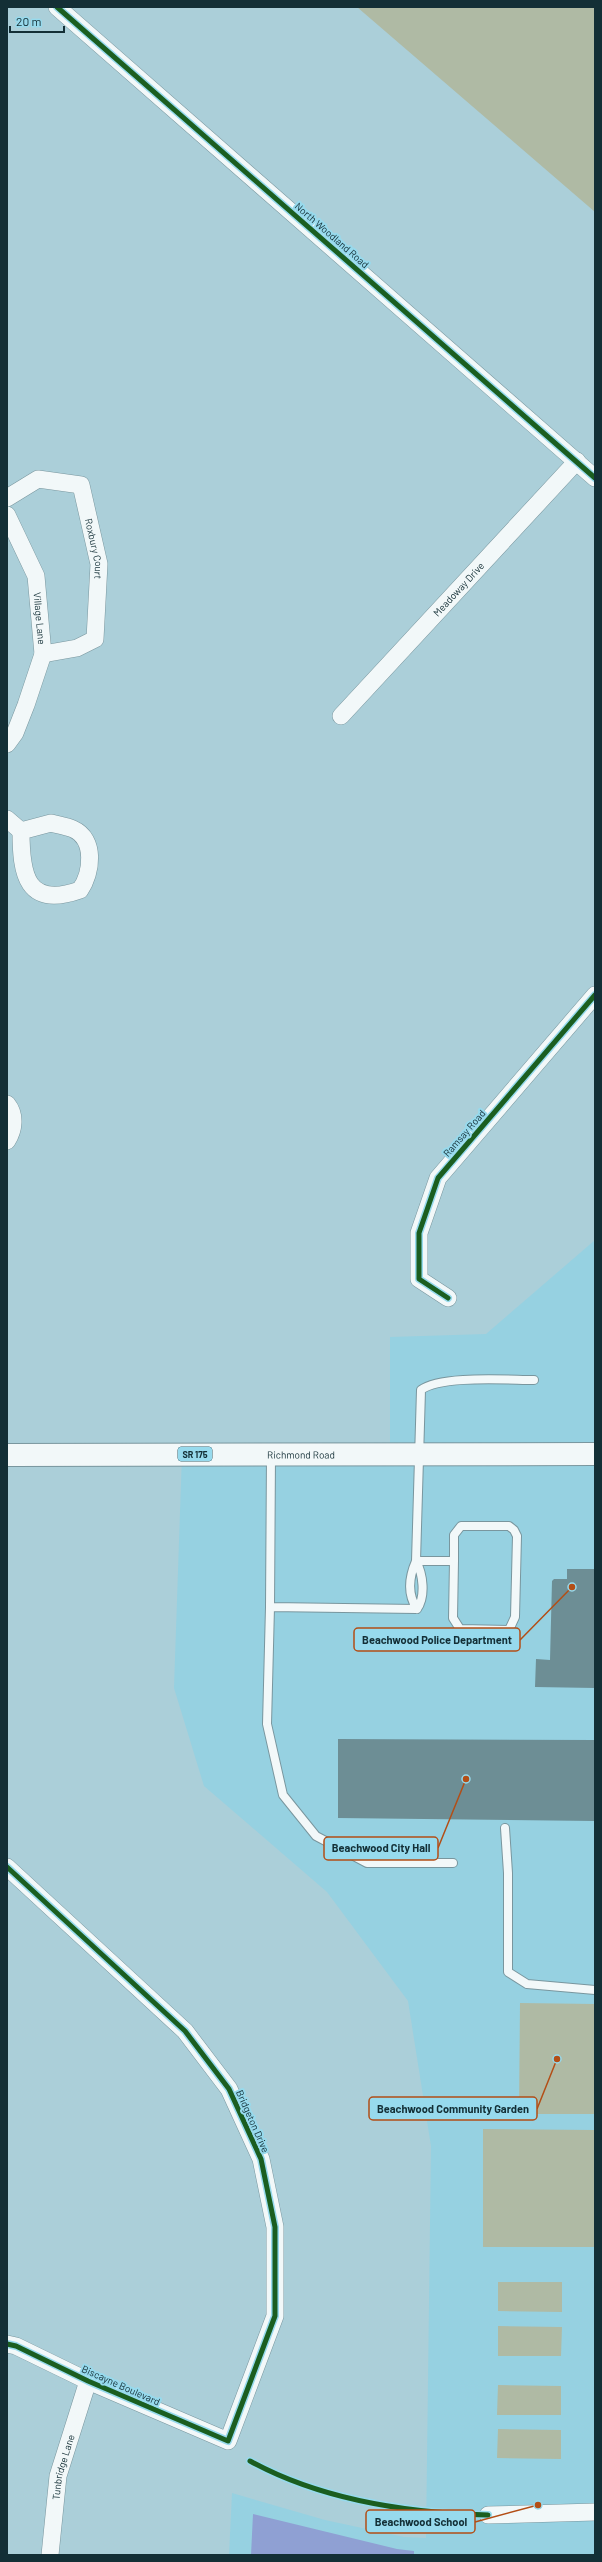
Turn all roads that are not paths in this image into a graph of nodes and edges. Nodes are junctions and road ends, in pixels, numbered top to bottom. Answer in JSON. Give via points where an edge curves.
{"nodes":[{"id":1,"x":57,"y":7,"type":"edge"},
{"id":2,"x":577,"y":461,"type":"junction"},
{"id":3,"x":595,"y":478,"type":"edge"},
{"id":4,"x":7,"y":498,"type":"edge"},
{"id":5,"x":7,"y":515,"type":"edge"},
{"id":6,"x":43,"y":654,"type":"junction"},
{"id":7,"x":341,"y":716,"type":"dead end"},
{"id":8,"x":10,"y":735,"type":"edge"},
{"id":9,"x":7,"y":819,"type":"edge"},
{"id":10,"x":20,"y":831,"type":"junction"},
{"id":11,"x":595,"y":995,"type":"edge"},
{"id":12,"x":7,"y":1104,"type":"edge"},
{"id":13,"x":7,"y":1141,"type":"edge"},
{"id":14,"x":448,"y":1298,"type":"dead end"},
{"id":15,"x":534,"y":1380,"type":"dead end"},
{"id":16,"x":271,"y":1454,"type":"junction"},
{"id":17,"x":418,"y":1454,"type":"junction"},
{"id":18,"x":595,"y":1454,"type":"edge"},
{"id":19,"x":7,"y":1455,"type":"edge"},
{"id":20,"x":416,"y":1561,"type":"junction"},
{"id":21,"x":454,"y":1561,"type":"junction"},
{"id":22,"x":270,"y":1607,"type":"junction"},
{"id":23,"x":505,"y":1828,"type":"dead end"},
{"id":24,"x":453,"y":1863,"type":"dead end"},
{"id":25,"x":7,"y":1867,"type":"edge"},
{"id":26,"x":595,"y":1990,"type":"edge"},
{"id":27,"x":7,"y":2344,"type":"edge"},
{"id":28,"x":88,"y":2381,"type":"junction"},
{"id":29,"x":228,"y":2441,"type":"joint"},
{"id":30,"x":595,"y":2512,"type":"edge"},
{"id":31,"x":488,"y":2515,"type":"dead end"},
{"id":32,"x":50,"y":2555,"type":"edge"}],
"edges":[{"from":1,"to":2,"type":"street","name":"North Woodland Road"},
{"from":2,"to":3,"type":"street","name":"North Woodland Road"},
{"from":2,"to":7,"type":"street","name":"Meadoway Drive"},
{"from":4,"to":6,"type":"street","name":"Roxbury Court","via":[[38,479],[81,485],[99,564],[95,639],[77,648]]},
{"from":5,"to":6,"type":"street","name":"Village Lane","via":[[36,576]]},
{"from":6,"to":8,"type":"street","name":"Village Lane"},
{"from":9,"to":10,"type":"street"},
{"from":10,"to":10,"type":"street","via":[[20,861],[28,882],[40,894],[56,897],[80,890],[90,861],[86,841],[74,829],[51,823]]},
{"from":11,"to":14,"type":"street","name":"Ramsay Road","via":[[438,1178],[419,1233],[419,1279]]},
{"from":12,"to":13,"type":"street","via":[[13,1116],[12,1130]]},
{"from":15,"to":17,"type":"lane","via":[[442,1381],[427,1385],[421,1390]]},
{"from":16,"to":17,"type":"main road","name":"Richmond Road","number":"SR 175"},
{"from":16,"to":19,"type":"main road","name":"Richmond Road","number":"SR 175"},
{"from":16,"to":22,"type":"lane"},
{"from":17,"to":18,"type":"main road","name":"Richmond Road","number":"SR 175"},
{"from":17,"to":20,"type":"lane"},
{"from":20,"to":21,"type":"lane"},
{"from":20,"to":22,"type":"lane","via":[[410,1574],[410,1599],[417,1610]]},
{"from":21,"to":21,"type":"lane","via":[[453,1618],[456,1625],[460,1628],[509,1630],[515,1617],[517,1536],[514,1530],[509,1526],[461,1526],[454,1535]]},
{"from":22,"to":24,"type":"lane","via":[[267,1724],[283,1795],[316,1836],[366,1863]]},
{"from":23,"to":26,"type":"lane","via":[[508,1873],[508,1972],[527,1984]]},
{"from":25,"to":29,"type":"street","name":"Bridgeton Drive","via":[[185,2031],[229,2089],[261,2159],[275,2227],[275,2316]]},
{"from":27,"to":28,"type":"street","name":"Biscayne Boulevard"},
{"from":28,"to":29,"type":"street","name":"Biscayne Boulevard"},
{"from":28,"to":32,"type":"street","name":"Tunbridge Lane","via":[[58,2476]]},
{"from":30,"to":31,"type":"street"}]}
